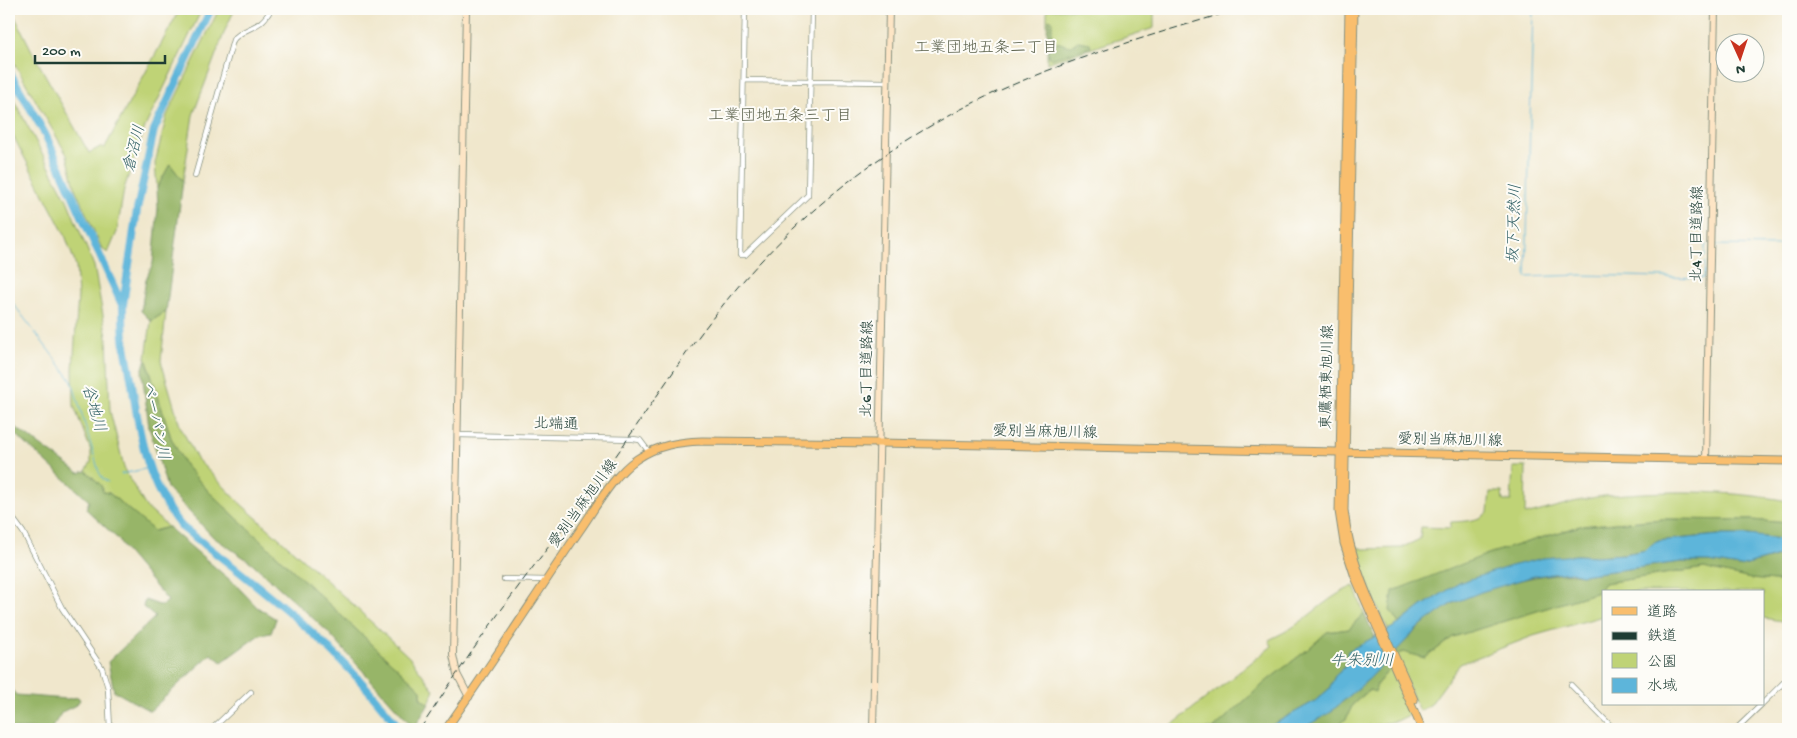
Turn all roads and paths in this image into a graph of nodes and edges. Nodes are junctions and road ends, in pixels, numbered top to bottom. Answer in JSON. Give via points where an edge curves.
{"nodes":[{"id":1,"x":272,"y":9,"type":"edge"},
{"id":2,"x":466,"y":9,"type":"edge"},
{"id":3,"x":745,"y":9,"type":"edge"},
{"id":4,"x":812,"y":9,"type":"edge"},
{"id":5,"x":889,"y":9,"type":"edge"},
{"id":6,"x":1349,"y":9,"type":"edge"},
{"id":7,"x":1354,"y":9,"type":"edge"},
{"id":8,"x":1715,"y":9,"type":"edge"},
{"id":9,"x":744,"y":80,"type":"junction"},
{"id":10,"x":812,"y":81,"type":"junction"},
{"id":11,"x":887,"y":82,"type":"junction"},
{"id":12,"x":195,"y":176,"type":"dead end"},
{"id":13,"x":457,"y":435,"type":"junction"},
{"id":14,"x":879,"y":443,"type":"junction"},
{"id":15,"x":649,"y":452,"type":"junction"},
{"id":16,"x":1343,"y":453,"type":"junction"},
{"id":17,"x":1706,"y":460,"type":"junction"},
{"id":18,"x":1788,"y":461,"type":"edge"},
{"id":19,"x":9,"y":513,"type":"edge"},
{"id":20,"x":504,"y":579,"type":"dead end"},
{"id":21,"x":546,"y":580,"type":"junction"},
{"id":22,"x":1788,"y":678,"type":"edge"},
{"id":23,"x":1405,"y":683,"type":"junction"},
{"id":24,"x":1571,"y":685,"type":"dead end"},
{"id":25,"x":251,"y":692,"type":"dead end"},
{"id":26,"x":469,"y":697,"type":"junction"},
{"id":27,"x":1764,"y":703,"type":"edge"},
{"id":28,"x":1761,"y":706,"type":"edge"},
{"id":29,"x":448,"y":727,"type":"edge"},
{"id":30,"x":110,"y":729,"type":"edge"},
{"id":31,"x":212,"y":729,"type":"edge"},
{"id":32,"x":873,"y":729,"type":"edge"},
{"id":33,"x":1422,"y":729,"type":"edge"},
{"id":34,"x":1427,"y":729,"type":"edge"},
{"id":35,"x":1614,"y":729,"type":"edge"},
{"id":36,"x":1736,"y":729,"type":"edge"}],
"edges":[{"from":1,"to":12,"type":"street","via":[[263,22],[233,40]]},
{"from":2,"to":13,"type":"street"},
{"from":3,"to":9,"type":"street"},
{"from":4,"to":10,"type":"street"},
{"from":5,"to":11,"type":"street","name":"北6丁目道路線"},
{"from":6,"to":16,"type":"main road","name":"東鷹栖東旭川線"},
{"from":7,"to":16,"type":"main road","name":"東鷹栖東旭川線"},
{"from":8,"to":17,"type":"street","name":"北4丁目道路線"},
{"from":9,"to":10,"type":"street"},
{"from":9,"to":10,"type":"street","via":[[740,255],[746,255],[808,195]]},
{"from":10,"to":11,"type":"street"},
{"from":11,"to":14,"type":"street","name":"北6丁目道路線"},
{"from":13,"to":15,"type":"street","name":"北端通","via":[[634,439],[640,440]]},
{"from":13,"to":26,"type":"street","via":[[453,655],[457,674]]},
{"from":14,"to":15,"type":"main road","name":"愛別当麻旭川線","via":[[675,442]]},
{"from":14,"to":16,"type":"main road","name":"愛別当麻旭川線"},
{"from":14,"to":32,"type":"street","name":"北6丁目道路線"},
{"from":15,"to":21,"type":"main road","name":"愛別当麻旭川線","via":[[620,474]]},
{"from":16,"to":17,"type":"main road","name":"愛別当麻旭川線"},
{"from":16,"to":23,"type":"main road","name":"東鷹栖東旭川線","via":[[1344,510],[1349,542],[1366,598]]},
{"from":17,"to":18,"type":"main road","name":"愛別当麻旭川線"},
{"from":19,"to":30,"type":"street","via":[[23,532],[62,608],[102,668],[108,688]]},
{"from":20,"to":21,"type":"street"},
{"from":21,"to":26,"type":"main road","name":"愛別当麻旭川線"},
{"from":22,"to":27,"type":"street"},
{"from":23,"to":33,"type":"main road","name":"東鷹栖東旭川線"},
{"from":23,"to":34,"type":"main road","name":"東鷹栖東旭川線"},
{"from":24,"to":35,"type":"street"},
{"from":25,"to":31,"type":"street"},
{"from":26,"to":29,"type":"main road","name":"愛別当麻旭川線"},
{"from":28,"to":36,"type":"street"}]}
